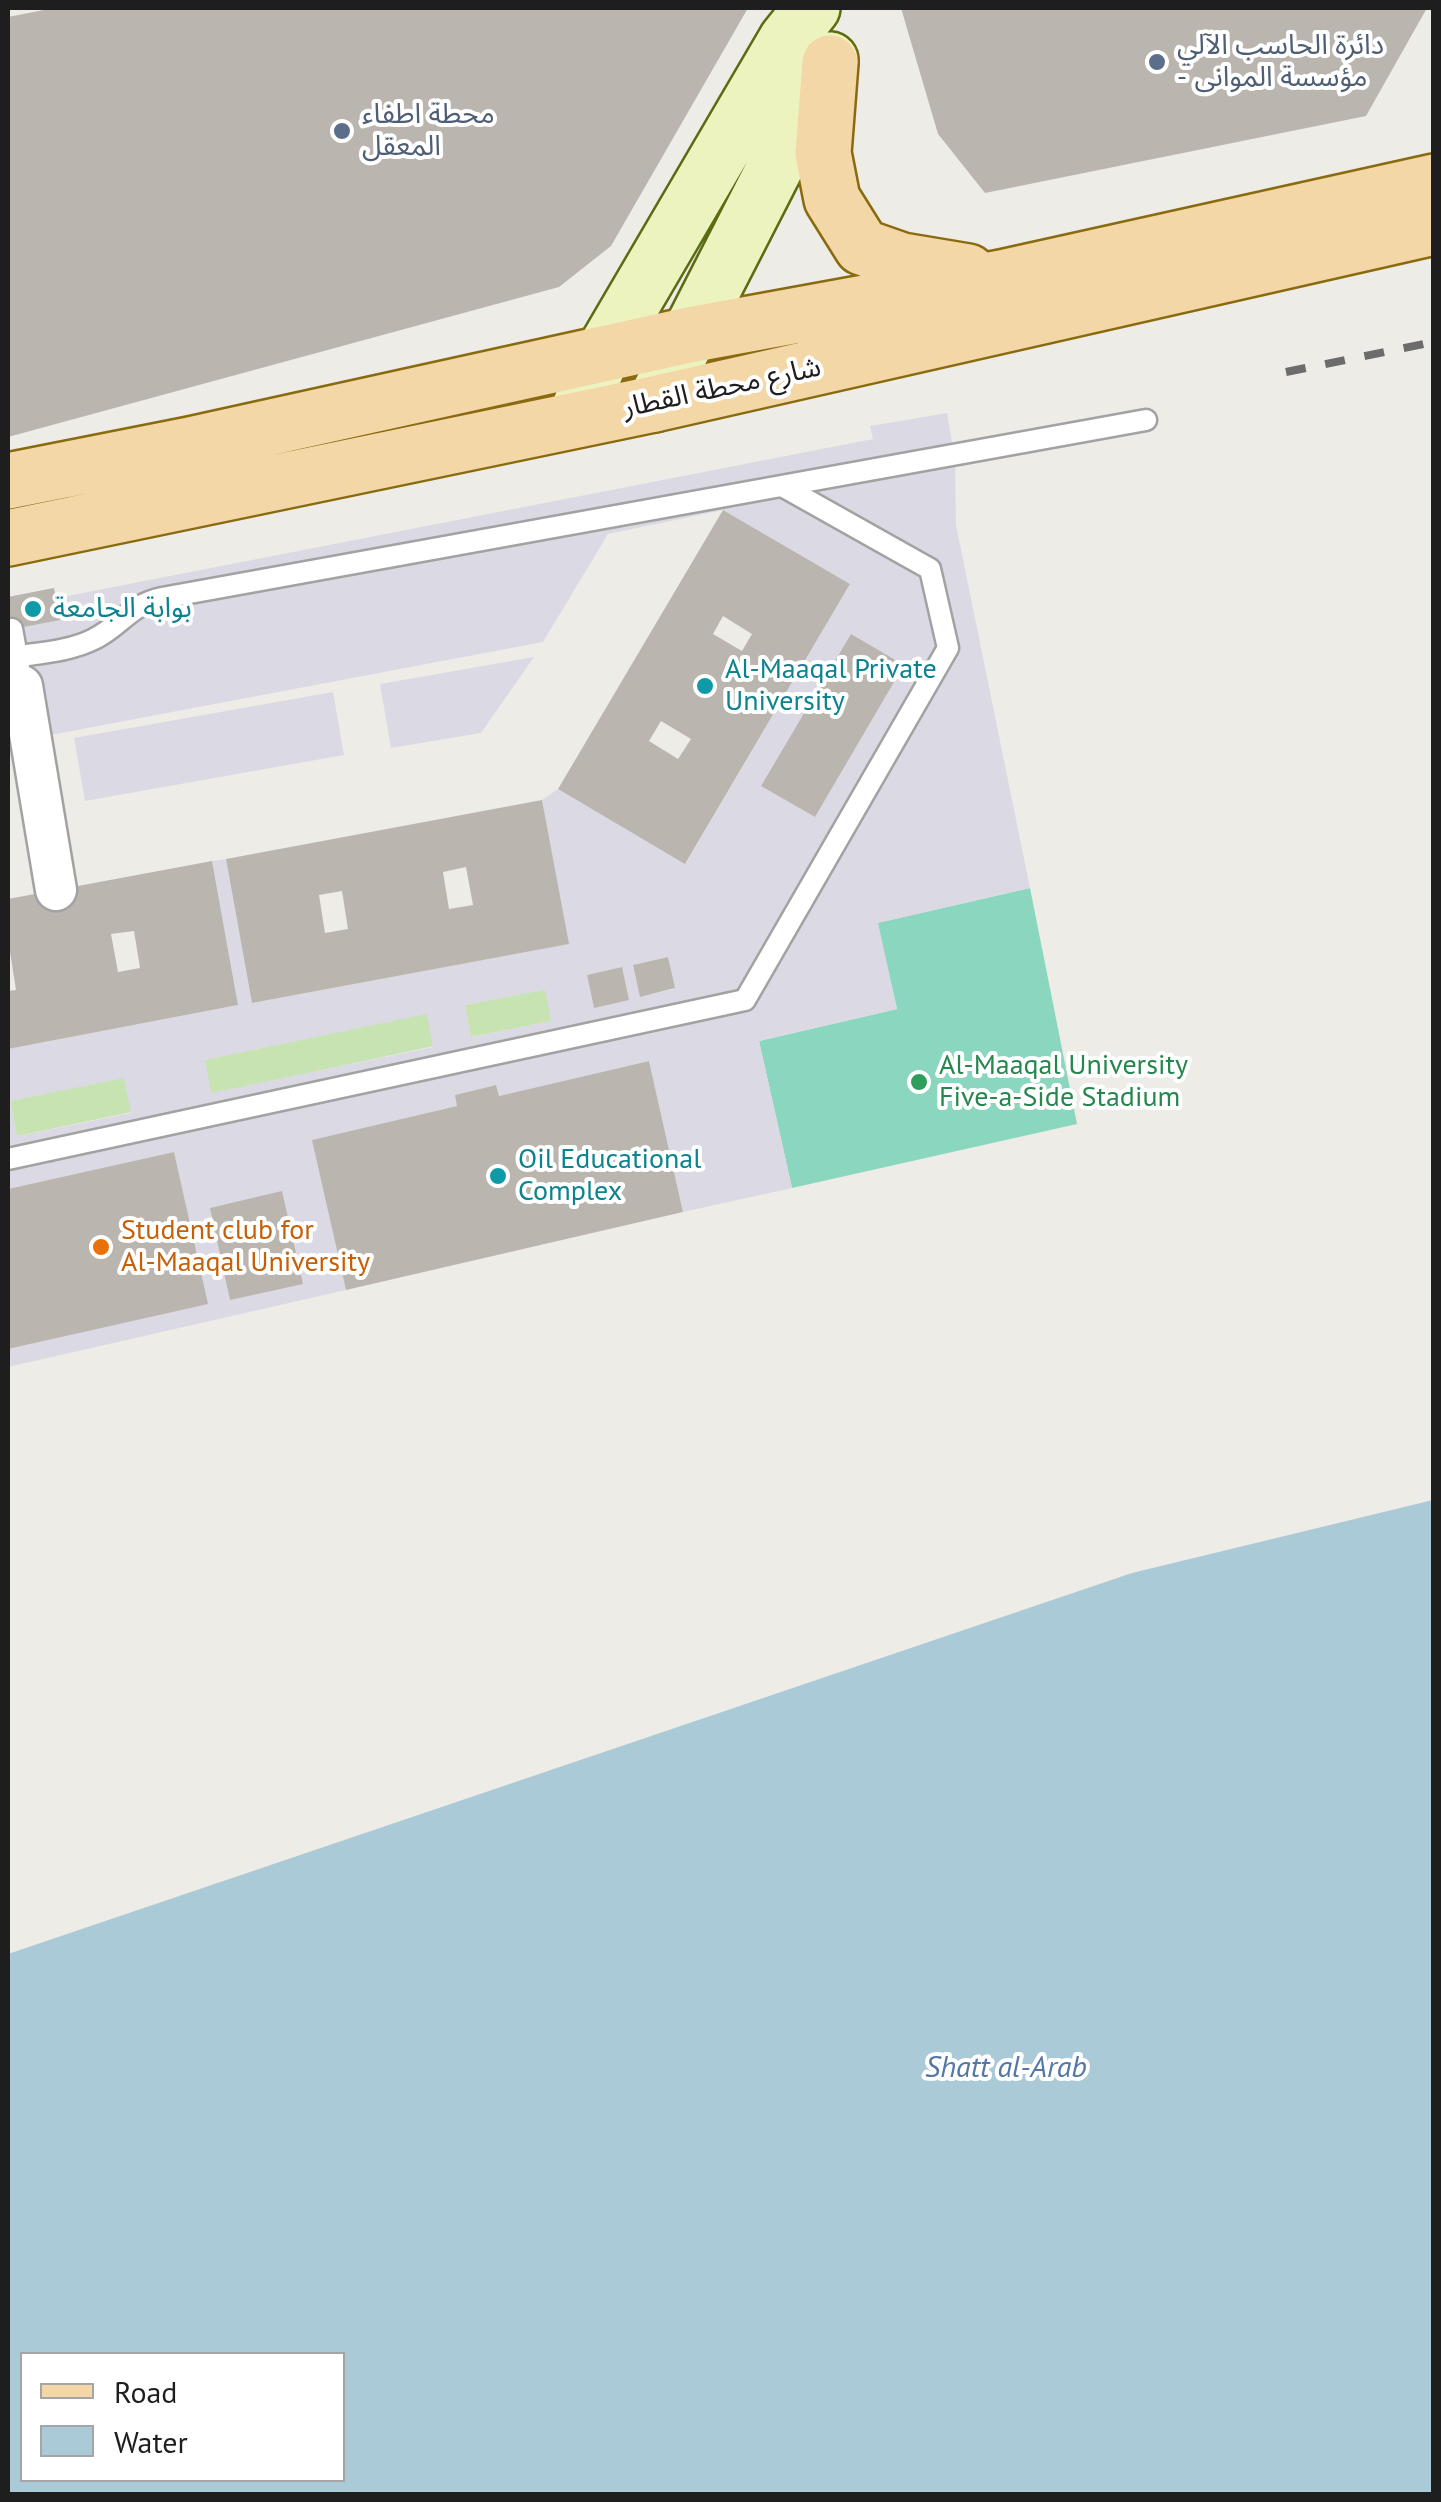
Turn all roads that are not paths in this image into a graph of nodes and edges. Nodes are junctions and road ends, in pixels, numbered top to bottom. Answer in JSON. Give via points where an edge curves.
{"nodes":[{"id":1,"x":812,"y":8,"type":"edge"},
{"id":2,"x":834,"y":8,"type":"edge"},
{"id":3,"x":830,"y":63,"type":"junction"},
{"id":4,"x":1434,"y":182,"type":"edge"},
{"id":5,"x":1434,"y":227,"type":"edge"},
{"id":6,"x":1000,"y":278,"type":"junction"},
{"id":7,"x":689,"y":334,"type":"junction"},
{"id":8,"x":602,"y":355,"type":"junction"},
{"id":9,"x":654,"y":404,"type":"junction"},
{"id":10,"x":575,"y":419,"type":"junction"},
{"id":11,"x":1146,"y":420,"type":"dead end"},
{"id":12,"x":190,"y":445,"type":"junction"},
{"id":13,"x":8,"y":481,"type":"edge"},
{"id":14,"x":784,"y":487,"type":"junction"},
{"id":15,"x":196,"y":500,"type":"junction"},
{"id":16,"x":8,"y":538,"type":"edge"},
{"id":17,"x":12,"y":630,"type":"dead end"},
{"id":18,"x":15,"y":667,"type":"edge"},
{"id":19,"x":56,"y":890,"type":"dead end"},
{"id":20,"x":8,"y":1159,"type":"edge"}],
"edges":[{"from":1,"to":8,"type":"main road","via":[[786,39]]},
{"from":2,"to":3,"type":"main road"},
{"from":3,"to":6,"type":"main road","via":[[823,153],[832,199],[862,247]]},
{"from":3,"to":7,"type":"main road"},
{"from":4,"to":6,"type":"main road","name":"شارع محطة القطار"},
{"from":5,"to":9,"type":"main road","name":"شارع محطة القطار"},
{"from":6,"to":7,"type":"main road","name":"شارع محطة القطار"},
{"from":7,"to":8,"type":"main road","name":"شارع محطة القطار"},
{"from":7,"to":9,"type":"main road"},
{"from":8,"to":10,"type":"main road"},
{"from":8,"to":12,"type":"main road","name":"شارع محطة القطار"},
{"from":9,"to":10,"type":"main road","name":"شارع محطة القطار"},
{"from":10,"to":15,"type":"main road","name":"شارع محطة القطار"},
{"from":11,"to":14,"type":"lane"},
{"from":12,"to":13,"type":"main road","name":"شارع محطة القطار"},
{"from":12,"to":15,"type":"main road"},
{"from":14,"to":18,"type":"lane","via":[[150,601],[87,642]]},
{"from":14,"to":20,"type":"lane","via":[[930,569],[948,648],[745,1000]]},
{"from":15,"to":16,"type":"main road","name":"شارع محطة القطار"},
{"from":17,"to":18,"type":"lane"},
{"from":18,"to":19,"type":"street"}]}
